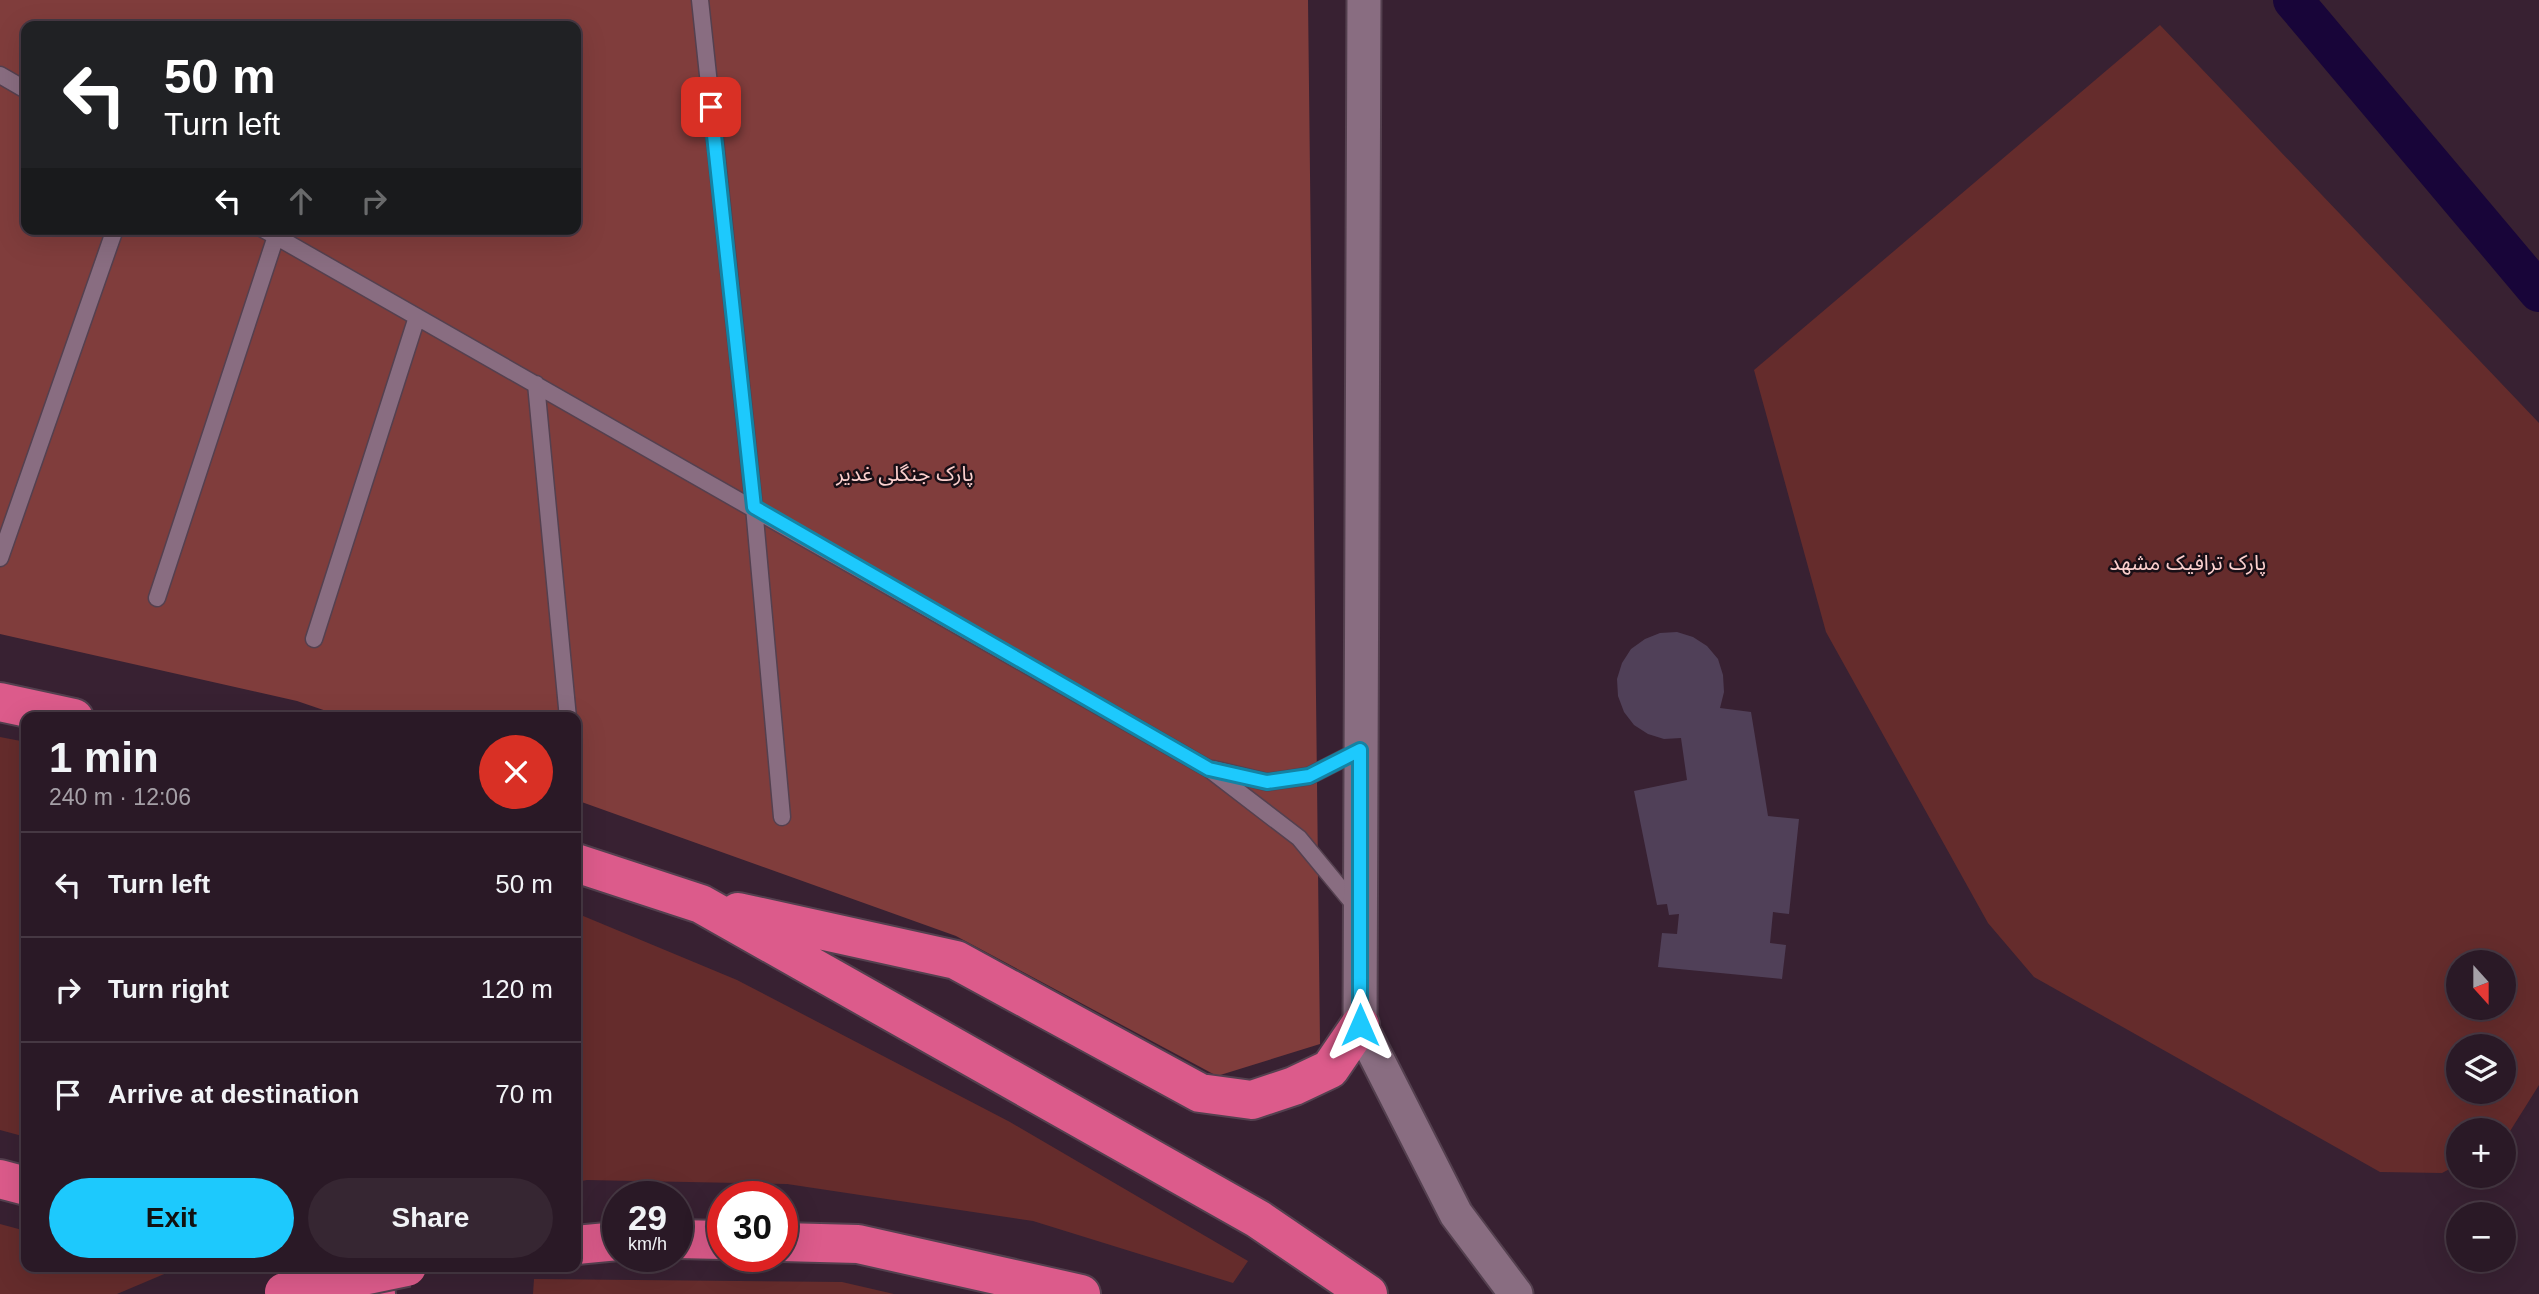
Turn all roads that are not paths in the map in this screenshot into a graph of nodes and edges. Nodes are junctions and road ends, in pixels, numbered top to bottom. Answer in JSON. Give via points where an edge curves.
{"nodes":[{"id":1,"x":700,"y":0,"type":"edge"},
{"id":2,"x":1364,"y":0,"type":"edge"},
{"id":3,"x":0,"y":75,"type":"edge"},
{"id":4,"x":21,"y":87,"type":"edge"},
{"id":5,"x":113,"y":235,"type":"edge"},
{"id":6,"x":268,"y":235,"type":"edge"},
{"id":7,"x":273,"y":235,"type":"edge"},
{"id":8,"x":417,"y":317,"type":"junction"},
{"id":9,"x":536,"y":384,"type":"junction"},
{"id":10,"x":754,"y":507,"type":"junction"},
{"id":11,"x":0,"y":558,"type":"edge"},
{"id":12,"x":157,"y":598,"type":"dead end"},
{"id":13,"x":314,"y":639,"type":"dead end"},
{"id":14,"x":0,"y":702,"type":"edge"},
{"id":15,"x":46,"y":712,"type":"edge"},
{"id":16,"x":567,"y":712,"type":"edge"},
{"id":17,"x":1360,"y":750,"type":"junction"},
{"id":18,"x":1209,"y":769,"type":"junction"},
{"id":19,"x":782,"y":817,"type":"dead end"},
{"id":20,"x":581,"y":865,"type":"edge"},
{"id":21,"x":701,"y":904,"type":"junction"},
{"id":22,"x":1360,"y":912,"type":"junction"},
{"id":23,"x":1360,"y":1025,"type":"junction"},
{"id":24,"x":0,"y":1179,"type":"edge"},
{"id":25,"x":21,"y":1185,"type":"edge"},
{"id":26,"x":798,"y":1242,"type":"edge"},
{"id":27,"x":602,"y":1243,"type":"edge"},
{"id":28,"x":581,"y":1245,"type":"edge"},
{"id":29,"x":372,"y":1272,"type":"edge"},
{"id":30,"x":289,"y":1284,"type":"edge"},
{"id":31,"x":376,"y":1294,"type":"edge"},
{"id":32,"x":1082,"y":1294,"type":"edge"},
{"id":33,"x":1368,"y":1294,"type":"edge"},
{"id":34,"x":1516,"y":1294,"type":"edge"}],
"edges":[{"from":1,"to":10,"type":"lane"},
{"from":2,"to":17,"type":"street"},
{"from":3,"to":4,"type":"lane"},
{"from":5,"to":11,"type":"lane"},
{"from":6,"to":12,"type":"lane"},
{"from":7,"to":8,"type":"lane"},
{"from":8,"to":9,"type":"lane"},
{"from":8,"to":13,"type":"lane"},
{"from":9,"to":10,"type":"lane"},
{"from":9,"to":16,"type":"lane"},
{"from":10,"to":18,"type":"lane"},
{"from":10,"to":19,"type":"lane"},
{"from":14,"to":15,"type":"highway"},
{"from":17,"to":18,"type":"lane","via":[[1309,776],[1267,782]]},
{"from":17,"to":22,"type":"street"},
{"from":18,"to":22,"type":"lane","via":[[1299,838]]},
{"from":20,"to":21,"type":"highway"},
{"from":21,"to":23,"type":"highway","via":[[956,960],[1200,1093],[1252,1100],[1294,1086],[1331,1069]]},
{"from":21,"to":33,"type":"highway","via":[[1258,1219]]},
{"from":22,"to":23,"type":"street"},
{"from":23,"to":34,"type":"street","via":[[1457,1214]]},
{"from":24,"to":25,"type":"highway"},
{"from":26,"to":32,"type":"highway","via":[[858,1244]]},
{"from":27,"to":28,"type":"highway"},
{"from":29,"to":30,"type":"highway","bridge":true},
{"from":30,"to":31,"type":"highway"}]}
